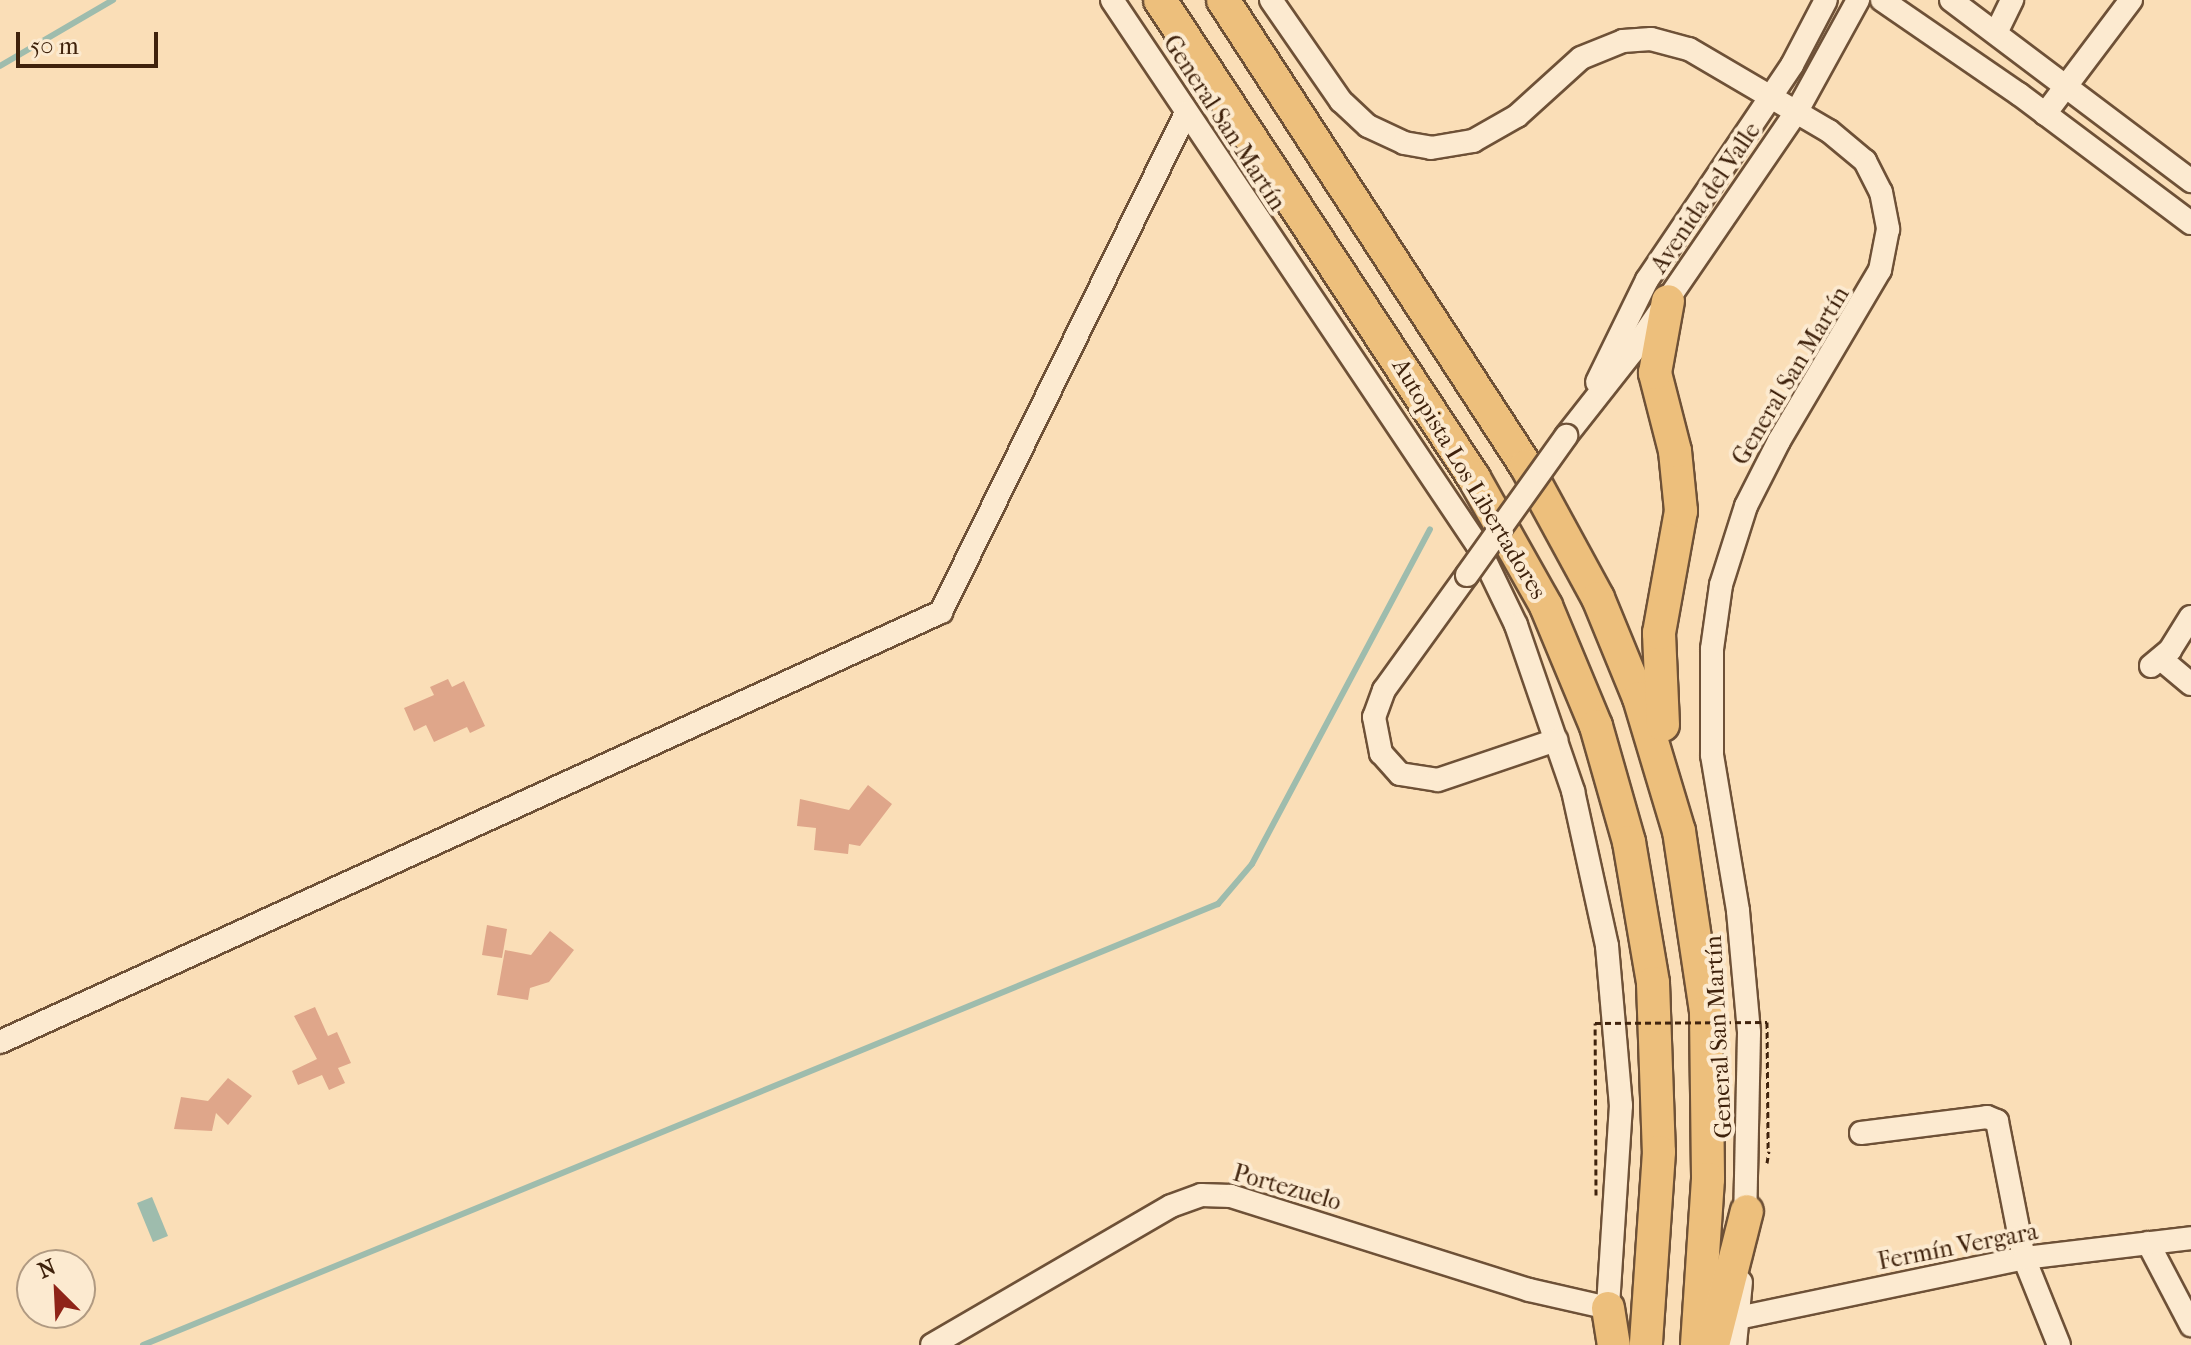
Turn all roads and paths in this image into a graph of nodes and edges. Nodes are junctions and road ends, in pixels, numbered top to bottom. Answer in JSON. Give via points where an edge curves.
{"nodes":[{"id":1,"x":1112,"y":0,"type":"edge"},
{"id":2,"x":1160,"y":0,"type":"edge"},
{"id":3,"x":1223,"y":0,"type":"edge"},
{"id":4,"x":1271,"y":0,"type":"edge"},
{"id":5,"x":1826,"y":0,"type":"edge"},
{"id":6,"x":1858,"y":0,"type":"edge"},
{"id":7,"x":1882,"y":0,"type":"edge"},
{"id":8,"x":1951,"y":0,"type":"edge"},
{"id":9,"x":2012,"y":0,"type":"edge"},
{"id":10,"x":2131,"y":0,"type":"edge"},
{"id":11,"x":1996,"y":33,"type":"junction"},
{"id":12,"x":2066,"y":86,"type":"junction"},
{"id":13,"x":1770,"y":95,"type":"junction"},
{"id":14,"x":1797,"y":111,"type":"junction"},
{"id":15,"x":1186,"y":113,"type":"junction"},
{"id":16,"x":2045,"y":114,"type":"junction"},
{"id":17,"x":2191,"y":181,"type":"edge"},
{"id":18,"x":2190,"y":220,"type":"edge"},
{"id":19,"x":1668,"y":301,"type":"junction"},
{"id":20,"x":1581,"y":415,"type":"junction"},
{"id":21,"x":2191,"y":617,"type":"edge"},
{"id":22,"x":2191,"y":684,"type":"edge"},
{"id":23,"x":1556,"y":740,"type":"junction"},
{"id":24,"x":1679,"y":831,"type":"junction"},
{"id":25,"x":0,"y":1042,"type":"edge"},
{"id":26,"x":1861,"y":1133,"type":"dead end"},
{"id":27,"x":1768,"y":1149,"type":"dead end"},
{"id":28,"x":1596,"y":1195,"type":"dead end"},
{"id":29,"x":1747,"y":1211,"type":"junction"},
{"id":30,"x":2191,"y":1238,"type":"edge"},
{"id":31,"x":2148,"y":1243,"type":"junction"},
{"id":32,"x":2024,"y":1258,"type":"junction"},
{"id":33,"x":1608,"y":1308,"type":"junction"},
{"id":34,"x":1738,"y":1318,"type":"junction"},
{"id":35,"x":2191,"y":1325,"type":"edge"},
{"id":36,"x":932,"y":1345,"type":"edge"},
{"id":37,"x":1604,"y":1345,"type":"edge"},
{"id":38,"x":1614,"y":1345,"type":"edge"},
{"id":39,"x":1646,"y":1345,"type":"edge"},
{"id":40,"x":1697,"y":1345,"type":"edge"},
{"id":41,"x":1713,"y":1345,"type":"edge"},
{"id":42,"x":1735,"y":1345,"type":"edge"},
{"id":43,"x":2059,"y":1345,"type":"edge"}],
"edges":[{"from":1,"to":15,"type":"street","name":"General San Martín"},
{"from":2,"to":39,"type":"highway","name":"Autopista Los Libertadores","via":[[1474,478],[1546,606],[1596,726],[1632,855],[1653,983],[1659,1152]]},
{"from":3,"to":24,"type":"highway","via":[[1549,504],[1620,647]]},
{"from":4,"to":13,"type":"street","name":"General San Martín","via":[[1325,83],[1354,114],[1379,133],[1417,147],[1459,146],[1487,135],[1517,116],[1581,58],[1623,41],[1676,44]]},
{"from":5,"to":13,"type":"street","name":"Avenida del Valle"},
{"from":6,"to":14,"type":"street","name":"Avenida del Valle"},
{"from":7,"to":16,"type":"street"},
{"from":8,"to":11,"type":"street"},
{"from":9,"to":11,"type":"street"},
{"from":10,"to":12,"type":"street"},
{"from":11,"to":12,"type":"street"},
{"from":12,"to":16,"type":"street"},
{"from":12,"to":17,"type":"street"},
{"from":13,"to":14,"type":"street","name":"General San Martín"},
{"from":13,"to":20,"type":"street","name":"Avenida del Valle","via":[[1647,280]]},
{"from":14,"to":19,"type":"street","name":"Avenida del Valle"},
{"from":14,"to":29,"type":"street","name":"General San Martín","via":[[1865,161],[1881,192],[1888,229],[1874,285],[1779,441],[1746,506],[1727,562],[1715,623],[1711,744],[1738,911],[1749,1033]]},
{"from":15,"to":23,"type":"street","name":"General San Martín","via":[[1478,546],[1510,611]]},
{"from":15,"to":25,"type":"street","via":[[941,612]]},
{"from":16,"to":18,"type":"street"},
{"from":19,"to":20,"type":"street","name":"Avenida del Valle"},
{"from":19,"to":24,"type":"highway","via":[[1655,373],[1675,451],[1681,511],[1657,674]]},
{"from":20,"to":23,"type":"street","name":"Avenida del Valle","bridge":true,"via":[[1384,690],[1374,726],[1381,753],[1400,774],[1438,780]]},
{"from":21,"to":22,"type":"street","via":[[2156,662]]},
{"from":23,"to":33,"type":"street","name":"General San Martín","via":[[1596,887],[1614,1010],[1621,1120]]},
{"from":24,"to":40,"type":"highway","via":[[1697,925],[1709,1056],[1708,1179]]},
{"from":26,"to":32,"type":"street","via":[[1987,1117],[1997,1121]]},
{"from":27,"to":28,"type":"path","bridge":true,"via":[[1767,1022],[1595,1023]]},
{"from":29,"to":34,"type":"street","name":"General San Martín"},
{"from":29,"to":41,"type":"highway"},
{"from":30,"to":31,"type":"street","name":"Fermín Vergara"},
{"from":31,"to":32,"type":"street","name":"Fermín Vergara"},
{"from":31,"to":35,"type":"street"},
{"from":32,"to":34,"type":"street","name":"Fermín Vergara"},
{"from":32,"to":43,"type":"street"},
{"from":33,"to":36,"type":"street","name":"Portezuelo","via":[[1529,1290],[1231,1196],[1201,1195],[1171,1206]]},
{"from":33,"to":37,"type":"street","name":"General San Martín"},
{"from":33,"to":38,"type":"highway"},
{"from":34,"to":42,"type":"street","name":"General San Martín"}]}
